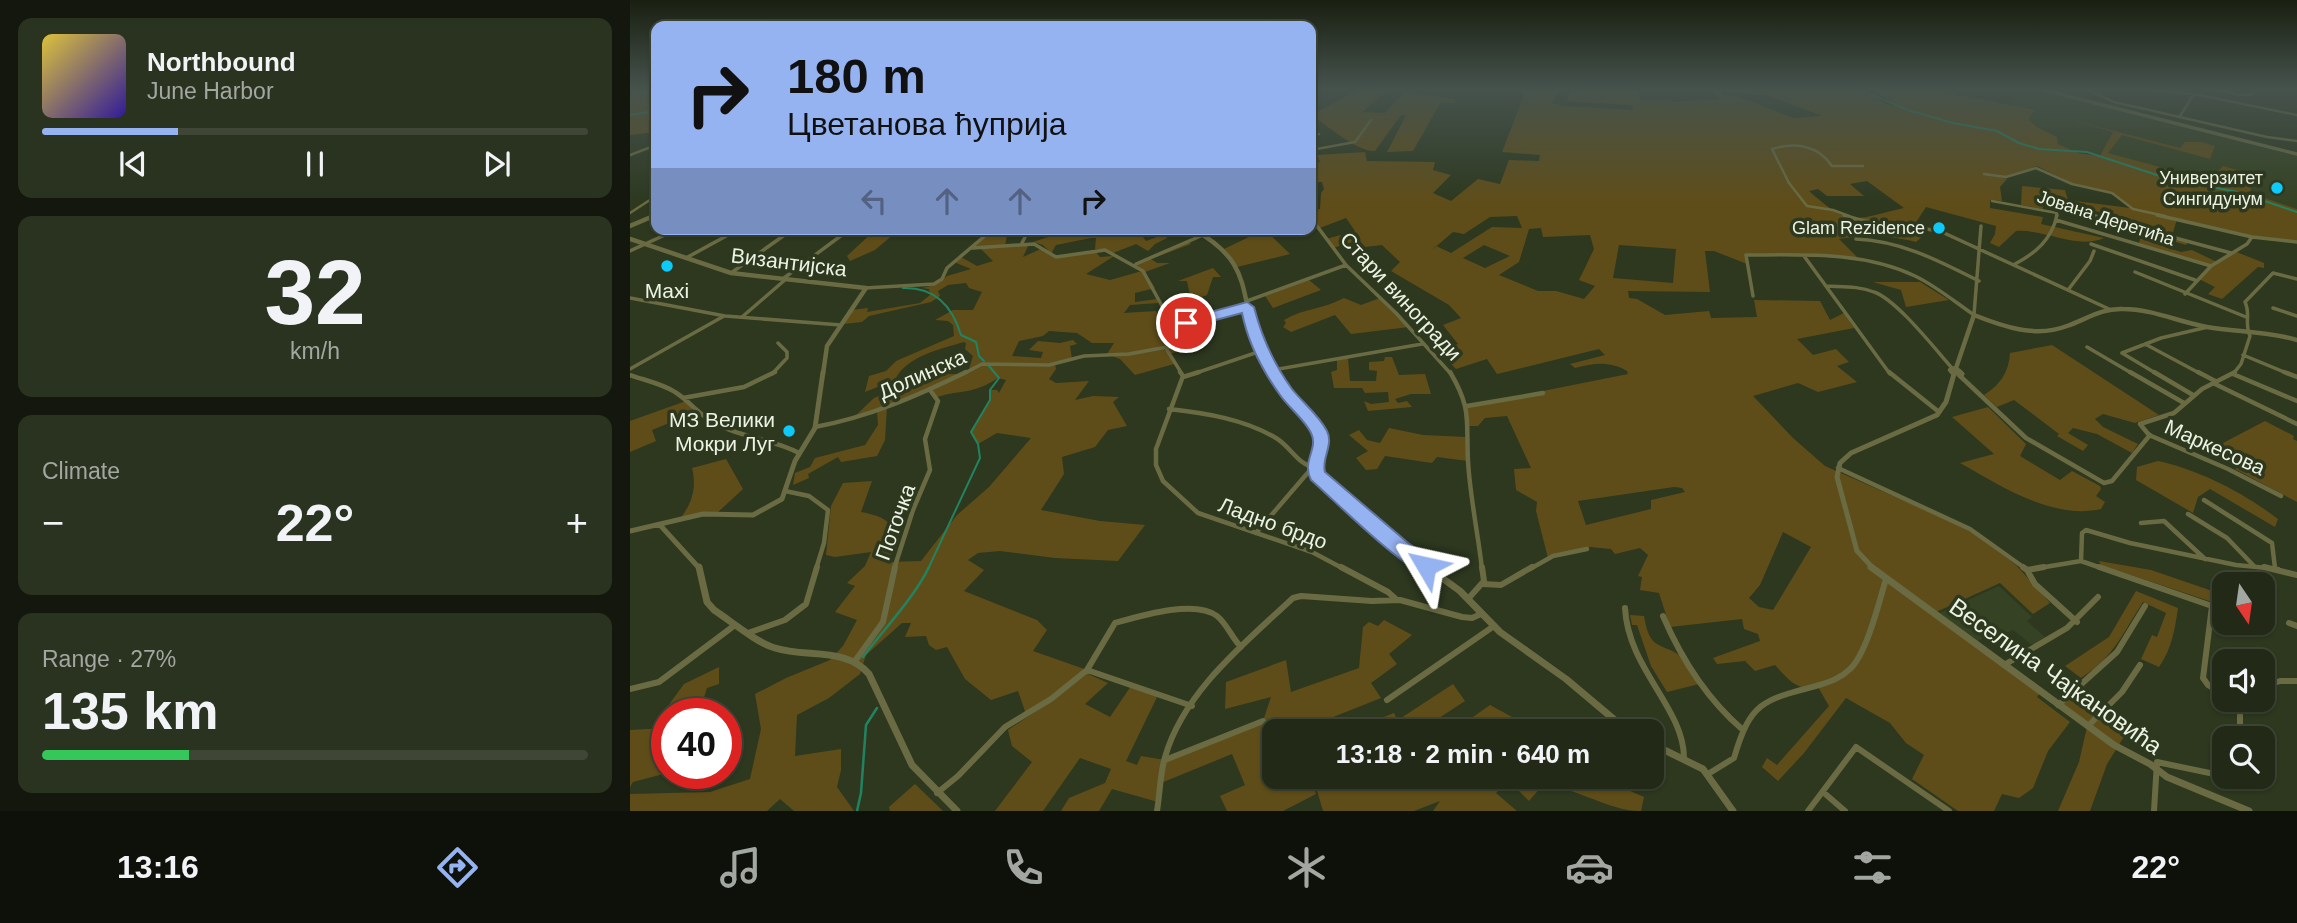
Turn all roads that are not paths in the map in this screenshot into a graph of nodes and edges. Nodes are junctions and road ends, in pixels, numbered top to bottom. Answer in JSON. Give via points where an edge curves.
{"nodes":[{"id":1,"x":1366,"y":127,"type":"edge"},
{"id":2,"x":2193,"y":127,"type":"edge"},
{"id":3,"x":2225,"y":127,"type":"edge"},
{"id":4,"x":1319,"y":134,"type":"dead end"},
{"id":5,"x":1316,"y":135,"type":"edge"},
{"id":6,"x":2267,"y":137,"type":"junction"},
{"id":7,"x":2297,"y":141,"type":"edge"},
{"id":8,"x":2269,"y":146,"type":"junction"},
{"id":9,"x":651,"y":147,"type":"edge"},
{"id":10,"x":1316,"y":149,"type":"edge"},
{"id":11,"x":2297,"y":153,"type":"edge"},
{"id":12,"x":630,"y":155,"type":"edge"},
{"id":13,"x":1863,"y":166,"type":"dead end"},
{"id":14,"x":1984,"y":174,"type":"dead end"},
{"id":15,"x":651,"y":199,"type":"edge"},
{"id":16,"x":1992,"y":201,"type":"dead end"},
{"id":17,"x":630,"y":212,"type":"edge"},
{"id":18,"x":2084,"y":213,"type":"dead end"},
{"id":19,"x":651,"y":217,"type":"edge"},
{"id":20,"x":2056,"y":220,"type":"junction"},
{"id":21,"x":1316,"y":225,"type":"edge"},
{"id":22,"x":630,"y":226,"type":"edge"},
{"id":23,"x":1981,"y":226,"type":"dead end"},
{"id":24,"x":665,"y":235,"type":"edge"},
{"id":25,"x":728,"y":235,"type":"edge"},
{"id":26,"x":785,"y":235,"type":"edge"},
{"id":27,"x":842,"y":235,"type":"edge"},
{"id":28,"x":987,"y":235,"type":"edge"},
{"id":29,"x":1024,"y":235,"type":"edge"},
{"id":30,"x":1196,"y":235,"type":"edge"},
{"id":31,"x":1205,"y":235,"type":"edge"},
{"id":32,"x":2252,"y":237,"type":"junction"},
{"id":33,"x":630,"y":239,"type":"edge"},
{"id":34,"x":1856,"y":239,"type":"dead end"},
{"id":35,"x":2297,"y":242,"type":"edge"},
{"id":36,"x":645,"y":244,"type":"junction"},
{"id":37,"x":1022,"y":244,"type":"junction"},
{"id":38,"x":2091,"y":244,"type":"dead end"},
{"id":39,"x":974,"y":248,"type":"junction"},
{"id":40,"x":1980,"y":249,"type":"junction"},
{"id":41,"x":630,"y":251,"type":"edge"},
{"id":42,"x":2094,"y":251,"type":"dead end"},
{"id":43,"x":2231,"y":253,"type":"junction"},
{"id":44,"x":1804,"y":255,"type":"junction"},
{"id":45,"x":686,"y":258,"type":"junction"},
{"id":46,"x":1135,"y":264,"type":"junction"},
{"id":47,"x":2014,"y":264,"type":"junction"},
{"id":48,"x":1346,"y":265,"type":"junction"},
{"id":49,"x":2211,"y":266,"type":"junction"},
{"id":50,"x":2135,"y":272,"type":"dead end"},
{"id":51,"x":731,"y":273,"type":"junction"},
{"id":52,"x":786,"y":279,"type":"junction"},
{"id":53,"x":2297,"y":279,"type":"edge"},
{"id":54,"x":2195,"y":280,"type":"junction"},
{"id":55,"x":1979,"y":281,"type":"junction"},
{"id":56,"x":1826,"y":286,"type":"junction"},
{"id":57,"x":865,"y":288,"type":"junction"},
{"id":58,"x":2068,"y":290,"type":"junction"},
{"id":59,"x":2185,"y":294,"type":"junction"},
{"id":60,"x":1753,"y":296,"type":"dead end"},
{"id":61,"x":630,"y":298,"type":"edge"},
{"id":62,"x":1247,"y":304,"type":"junction"},
{"id":63,"x":2273,"y":308,"type":"dead end"},
{"id":64,"x":2109,"y":309,"type":"junction"},
{"id":65,"x":1973,"y":315,"type":"junction"},
{"id":66,"x":725,"y":316,"type":"junction"},
{"id":67,"x":2297,"y":316,"type":"edge"},
{"id":68,"x":742,"y":317,"type":"junction"},
{"id":69,"x":2246,"y":317,"type":"junction"},
{"id":70,"x":841,"y":325,"type":"junction"},
{"id":71,"x":2208,"y":327,"type":"junction"},
{"id":72,"x":1174,"y":328,"type":"junction"},
{"id":73,"x":2247,"y":331,"type":"junction"},
{"id":74,"x":2297,"y":340,"type":"edge"},
{"id":75,"x":778,"y":343,"type":"dead end"},
{"id":76,"x":1422,"y":344,"type":"junction"},
{"id":77,"x":2145,"y":344,"type":"junction"},
{"id":78,"x":1167,"y":346,"type":"junction"},
{"id":79,"x":2087,"y":347,"type":"dead end"},
{"id":80,"x":1261,"y":351,"type":"junction"},
{"id":81,"x":2243,"y":355,"type":"junction"},
{"id":82,"x":630,"y":369,"type":"edge"},
{"id":83,"x":1273,"y":370,"type":"junction"},
{"id":84,"x":1955,"y":371,"type":"junction"},
{"id":85,"x":2233,"y":373,"type":"junction"},
{"id":86,"x":630,"y":375,"type":"edge"},
{"id":87,"x":1183,"y":377,"type":"junction"},
{"id":88,"x":2297,"y":377,"type":"edge"},
{"id":89,"x":2216,"y":383,"type":"junction"},
{"id":90,"x":930,"y":390,"type":"junction"},
{"id":91,"x":1543,"y":393,"type":"dead end"},
{"id":92,"x":2193,"y":395,"type":"junction"},
{"id":93,"x":683,"y":398,"type":"junction"},
{"id":94,"x":2297,"y":401,"type":"edge"},
{"id":95,"x":2184,"y":403,"type":"junction"},
{"id":96,"x":1467,"y":406,"type":"junction"},
{"id":97,"x":1168,"y":410,"type":"junction"},
{"id":98,"x":1940,"y":413,"type":"junction"},
{"id":99,"x":2297,"y":424,"type":"edge"},
{"id":100,"x":816,"y":427,"type":"junction"},
{"id":101,"x":2150,"y":435,"type":"junction"},
{"id":102,"x":799,"y":453,"type":"junction"},
{"id":103,"x":1315,"y":468,"type":"junction"},
{"id":104,"x":1838,"y":468,"type":"junction"},
{"id":105,"x":785,"y":491,"type":"junction"},
{"id":106,"x":2281,"y":496,"type":"dead end"},
{"id":107,"x":2204,"y":500,"type":"dead end"},
{"id":108,"x":2188,"y":514,"type":"dead end"},
{"id":109,"x":2141,"y":523,"type":"dead end"},
{"id":110,"x":660,"y":525,"type":"junction"},
{"id":111,"x":630,"y":531,"type":"edge"},
{"id":112,"x":1256,"y":533,"type":"junction"},
{"id":113,"x":1587,"y":549,"type":"dead end"},
{"id":114,"x":2205,"y":559,"type":"junction"},
{"id":115,"x":2081,"y":562,"type":"junction"},
{"id":116,"x":2254,"y":567,"type":"junction"},
{"id":117,"x":2274,"y":568,"type":"junction"},
{"id":118,"x":2028,"y":570,"type":"junction"},
{"id":119,"x":2297,"y":575,"type":"edge"},
{"id":120,"x":1886,"y":579,"type":"junction"},
{"id":121,"x":1483,"y":584,"type":"junction"},
{"id":122,"x":2098,"y":597,"type":"dead end"},
{"id":123,"x":1468,"y":599,"type":"junction"},
{"id":124,"x":1397,"y":600,"type":"junction"},
{"id":125,"x":2145,"y":606,"type":"dead end"},
{"id":126,"x":1625,"y":608,"type":"dead end"},
{"id":127,"x":1482,"y":613,"type":"junction"},
{"id":128,"x":1663,"y":616,"type":"dead end"},
{"id":129,"x":2077,"y":622,"type":"junction"},
{"id":130,"x":2289,"y":623,"type":"dead end"},
{"id":131,"x":736,"y":625,"type":"junction"},
{"id":132,"x":1494,"y":626,"type":"junction"},
{"id":133,"x":2297,"y":626,"type":"edge"},
{"id":134,"x":748,"y":634,"type":"junction"},
{"id":135,"x":1241,"y":646,"type":"junction"},
{"id":136,"x":855,"y":661,"type":"junction"},
{"id":137,"x":2140,"y":665,"type":"dead end"},
{"id":138,"x":2004,"y":666,"type":"junction"},
{"id":139,"x":1087,"y":670,"type":"junction"},
{"id":140,"x":2297,"y":681,"type":"edge"},
{"id":141,"x":2275,"y":683,"type":"edge"},
{"id":142,"x":2212,"y":688,"type":"edge"},
{"id":143,"x":630,"y":689,"type":"edge"},
{"id":144,"x":1387,"y":701,"type":"dead end"},
{"id":145,"x":2057,"y":705,"type":"junction"},
{"id":146,"x":1192,"y":706,"type":"junction"},
{"id":147,"x":1614,"y":719,"type":"edge"},
{"id":148,"x":1262,"y":721,"type":"edge"},
{"id":149,"x":2087,"y":727,"type":"junction"},
{"id":150,"x":1743,"y":730,"type":"junction"},
{"id":151,"x":1664,"y":749,"type":"edge"},
{"id":152,"x":1684,"y":758,"type":"junction"},
{"id":153,"x":1165,"y":760,"type":"junction"},
{"id":154,"x":2155,"y":768,"type":"junction"},
{"id":155,"x":2212,"y":773,"type":"edge"},
{"id":156,"x":1708,"y":774,"type":"junction"},
{"id":157,"x":1823,"y":792,"type":"junction"},
{"id":158,"x":937,"y":793,"type":"junction"},
{"id":159,"x":957,"y":811,"type":"edge"},
{"id":160,"x":1157,"y":811,"type":"edge"},
{"id":161,"x":1733,"y":811,"type":"edge"},
{"id":162,"x":1808,"y":811,"type":"edge"},
{"id":163,"x":1845,"y":811,"type":"edge"},
{"id":164,"x":1949,"y":811,"type":"edge"},
{"id":165,"x":2154,"y":811,"type":"edge"},
{"id":166,"x":2249,"y":811,"type":"edge"}],
"edges":[{"from":1,"to":10,"type":"street","via":[[1355,142]]},
{"from":2,"to":8,"type":"street"},
{"from":3,"to":6,"type":"street"},
{"from":4,"to":5,"type":"street"},
{"from":6,"to":7,"type":"street"},
{"from":6,"to":8,"type":"street"},
{"from":8,"to":11,"type":"street"},
{"from":9,"to":12,"type":"street"},
{"from":13,"to":40,"type":"street","via":[[1832,166],[1814,149],[1772,149],[1789,183],[1808,206],[1862,222],[1923,227]]},
{"from":14,"to":32,"type":"street","via":[[2004,177],[2036,168],[2075,185],[2112,192],[2131,208]]},
{"from":15,"to":17,"type":"street"},
{"from":16,"to":20,"type":"street","name":"Јована Деретића","via":[[2057,213]]},
{"from":18,"to":43,"type":"street"},
{"from":19,"to":22,"type":"street"},
{"from":20,"to":47,"type":"street","via":[[2032,256]]},
{"from":20,"to":49,"type":"street","name":"Јована Деретића"},
{"from":21,"to":48,"type":"street","name":"Стари виногради"},
{"from":23,"to":40,"type":"street"},
{"from":24,"to":36,"type":"street"},
{"from":25,"to":45,"type":"street"},
{"from":26,"to":51,"type":"street"},
{"from":27,"to":52,"type":"street"},
{"from":28,"to":39,"type":"street"},
{"from":29,"to":37,"type":"street"},
{"from":30,"to":46,"type":"street"},
{"from":31,"to":62,"type":"street","via":[[1239,270]]},
{"from":32,"to":35,"type":"street"},
{"from":32,"to":43,"type":"street"},
{"from":33,"to":36,"type":"street","name":"Византијска"},
{"from":34,"to":55,"type":"street","via":[[1917,250]]},
{"from":36,"to":41,"type":"street"},
{"from":36,"to":45,"type":"street","name":"Византијска"},
{"from":37,"to":39,"type":"street"},
{"from":37,"to":46,"type":"street","via":[[1038,245],[1056,257],[1104,250]]},
{"from":38,"to":54,"type":"street"},
{"from":39,"to":57,"type":"street","via":[[934,284]]},
{"from":40,"to":47,"type":"street"},
{"from":40,"to":55,"type":"street"},
{"from":42,"to":58,"type":"street"},
{"from":43,"to":49,"type":"street"},
{"from":44,"to":56,"type":"street"},
{"from":44,"to":60,"type":"street","via":[[1746,255]]},
{"from":44,"to":65,"type":"street","via":[[1851,257],[1900,269]]},
{"from":45,"to":51,"type":"street","name":"Византијска"},
{"from":46,"to":72,"type":"street","via":[[1152,284]]},
{"from":47,"to":58,"type":"street"},
{"from":48,"to":62,"type":"street"},
{"from":48,"to":76,"type":"street","name":"Стари виногради","via":[[1403,319]]},
{"from":49,"to":54,"type":"street"},
{"from":50,"to":59,"type":"street"},
{"from":51,"to":52,"type":"street","name":"Византијска"},
{"from":52,"to":57,"type":"street","name":"Византијска"},
{"from":52,"to":68,"type":"street"},
{"from":53,"to":69,"type":"street","via":[[2273,273],[2245,302]]},
{"from":54,"to":59,"type":"street"},
{"from":55,"to":65,"type":"street"},
{"from":56,"to":84,"type":"street","via":[[1878,293]]},
{"from":56,"to":98,"type":"street","via":[[1891,375]]},
{"from":57,"to":70,"type":"street"},
{"from":58,"to":64,"type":"street"},
{"from":59,"to":69,"type":"street"},
{"from":61,"to":66,"type":"street"},
{"from":62,"to":72,"type":"street"},
{"from":62,"to":80,"type":"street"},
{"from":63,"to":67,"type":"street"},
{"from":64,"to":65,"type":"street","via":[[2063,327],[2022,332]]},
{"from":64,"to":71,"type":"street","via":[[2153,312]]},
{"from":65,"to":84,"type":"street"},
{"from":66,"to":68,"type":"street"},
{"from":66,"to":82,"type":"street"},
{"from":68,"to":70,"type":"street"},
{"from":69,"to":73,"type":"street"},
{"from":70,"to":100,"type":"street","via":[[826,351]]},
{"from":71,"to":73,"type":"street"},
{"from":71,"to":77,"type":"street"},
{"from":72,"to":78,"type":"street"},
{"from":73,"to":74,"type":"street"},
{"from":73,"to":81,"type":"street","via":[[2250,336]]},
{"from":75,"to":93,"type":"street","via":[[787,358],[767,377],[734,389]]},
{"from":76,"to":83,"type":"street"},
{"from":76,"to":96,"type":"street","name":"Стари виногради","via":[[1451,371]]},
{"from":77,"to":89,"type":"street"},
{"from":77,"to":92,"type":"street","via":[[2122,353]]},
{"from":78,"to":87,"type":"street"},
{"from":78,"to":90,"type":"street","name":"Долинска","via":[[1049,365],[982,364]]},
{"from":79,"to":95,"type":"street"},
{"from":80,"to":83,"type":"street"},
{"from":80,"to":87,"type":"street"},
{"from":81,"to":85,"type":"street"},
{"from":81,"to":88,"type":"street"},
{"from":83,"to":103,"type":"street","via":[[1320,432]]},
{"from":84,"to":98,"type":"street"},
{"from":84,"to":101,"type":"street","via":[[2030,441],[2104,483],[2112,481]]},
{"from":85,"to":89,"type":"street"},
{"from":85,"to":94,"type":"street"},
{"from":86,"to":93,"type":"street"},
{"from":87,"to":97,"type":"street","name":"Ладно брдо"},
{"from":89,"to":92,"type":"street"},
{"from":89,"to":99,"type":"street"},
{"from":90,"to":100,"type":"street","name":"Долинска","via":[[852,419]]},
{"from":90,"to":136,"type":"street","name":"Поточка","via":[[938,401],[925,439],[930,470],[892,576],[883,622]]},
{"from":91,"to":96,"type":"street"},
{"from":92,"to":95,"type":"street"},
{"from":93,"to":102,"type":"street","via":[[719,426],[779,442]]},
{"from":95,"to":101,"type":"street","name":"Маркесова","via":[[2172,415],[2143,421],[2140,424]]},
{"from":96,"to":121,"type":"street","name":"Стари виногради","via":[[1468,461]]},
{"from":97,"to":103,"type":"street","via":[[1236,420],[1280,441],[1302,464]]},
{"from":97,"to":112,"type":"street","name":"Ладно брдо","via":[[1155,456],[1162,480],[1193,510]]},
{"from":98,"to":104,"type":"street","via":[[1851,453]]},
{"from":100,"to":102,"type":"street"},
{"from":101,"to":106,"type":"street","name":"Маркесова"},
{"from":102,"to":105,"type":"street"},
{"from":103,"to":112,"type":"street","via":[[1305,473]]},
{"from":103,"to":123,"type":"street","via":[[1320,479],[1400,548]]},
{"from":104,"to":118,"type":"street","via":[[1970,529]]},
{"from":104,"to":120,"type":"street","name":"Веселина Чајкановића","via":[[1857,551]]},
{"from":105,"to":110,"type":"street","via":[[776,504],[756,514],[703,514]]},
{"from":105,"to":134,"type":"street","via":[[820,502],[828,510],[812,590],[806,604],[791,616]]},
{"from":107,"to":117,"type":"street","via":[[2272,542]]},
{"from":108,"to":116,"type":"street","via":[[2227,538]]},
{"from":109,"to":114,"type":"street","via":[[2164,521]]},
{"from":110,"to":111,"type":"street"},
{"from":110,"to":131,"type":"street","via":[[699,565],[709,606]]},
{"from":112,"to":124,"type":"street","name":"Ладно брдо","via":[[1334,562]]},
{"from":113,"to":121,"type":"street","via":[[1548,558],[1505,583]]},
{"from":114,"to":115,"type":"street","via":[[2086,530]]},
{"from":114,"to":116,"type":"street"},
{"from":115,"to":118,"type":"street"},
{"from":115,"to":142,"type":"street","via":[[2212,606],[2203,678]]},
{"from":116,"to":117,"type":"street"},
{"from":117,"to":119,"type":"street"},
{"from":118,"to":129,"type":"street","via":[[2035,584]]},
{"from":120,"to":138,"type":"street","name":"Веселина Чајкановића"},
{"from":120,"to":150,"type":"street","via":[[1872,627],[1852,668],[1825,685],[1765,703],[1753,711]]},
{"from":121,"to":123,"type":"street"},
{"from":122,"to":129,"type":"street"},
{"from":123,"to":127,"type":"street"},
{"from":124,"to":127,"type":"street","name":"Ладно брдо","via":[[1462,617]]},
{"from":124,"to":135,"type":"street","via":[[1295,597]]},
{"from":125,"to":145,"type":"street","via":[[2117,652]]},
{"from":126,"to":152,"type":"street","via":[[1624,624],[1631,644],[1685,743]]},
{"from":127,"to":132,"type":"street"},
{"from":128,"to":150,"type":"street","via":[[1679,651],[1719,706]]},
{"from":129,"to":138,"type":"street"},
{"from":130,"to":133,"type":"street"},
{"from":131,"to":134,"type":"street"},
{"from":131,"to":143,"type":"street","via":[[659,682]]},
{"from":132,"to":144,"type":"street"},
{"from":132,"to":147,"type":"street"},
{"from":134,"to":136,"type":"street","via":[[780,650]]},
{"from":135,"to":139,"type":"street","via":[[1214,614],[1181,607],[1114,624]]},
{"from":135,"to":146,"type":"street"},
{"from":136,"to":158,"type":"street","via":[[867,671],[912,765]]},
{"from":137,"to":149,"type":"street","via":[[2122,692]]},
{"from":138,"to":145,"type":"street","name":"Веселина Чајкановића"},
{"from":139,"to":146,"type":"street"},
{"from":139,"to":158,"type":"street","via":[[1051,699],[1004,727]]},
{"from":140,"to":141,"type":"street"},
{"from":145,"to":149,"type":"street","name":"Веселина Чајкановића"},
{"from":146,"to":153,"type":"street"},
{"from":148,"to":153,"type":"street"},
{"from":149,"to":154,"type":"street","name":"Веселина Чајкановића"},
{"from":150,"to":156,"type":"street","via":[[1734,758]]},
{"from":151,"to":152,"type":"street"},
{"from":152,"to":156,"type":"street"},
{"from":153,"to":160,"type":"street"},
{"from":154,"to":155,"type":"street","via":[[2162,762]]},
{"from":154,"to":165,"type":"street"},
{"from":154,"to":166,"type":"street","name":"Веселина Чајкановића"},
{"from":156,"to":161,"type":"street"},
{"from":157,"to":162,"type":"street"},
{"from":157,"to":163,"type":"street"},
{"from":157,"to":164,"type":"street","via":[[1858,748]]},
{"from":158,"to":159,"type":"street"}]}
